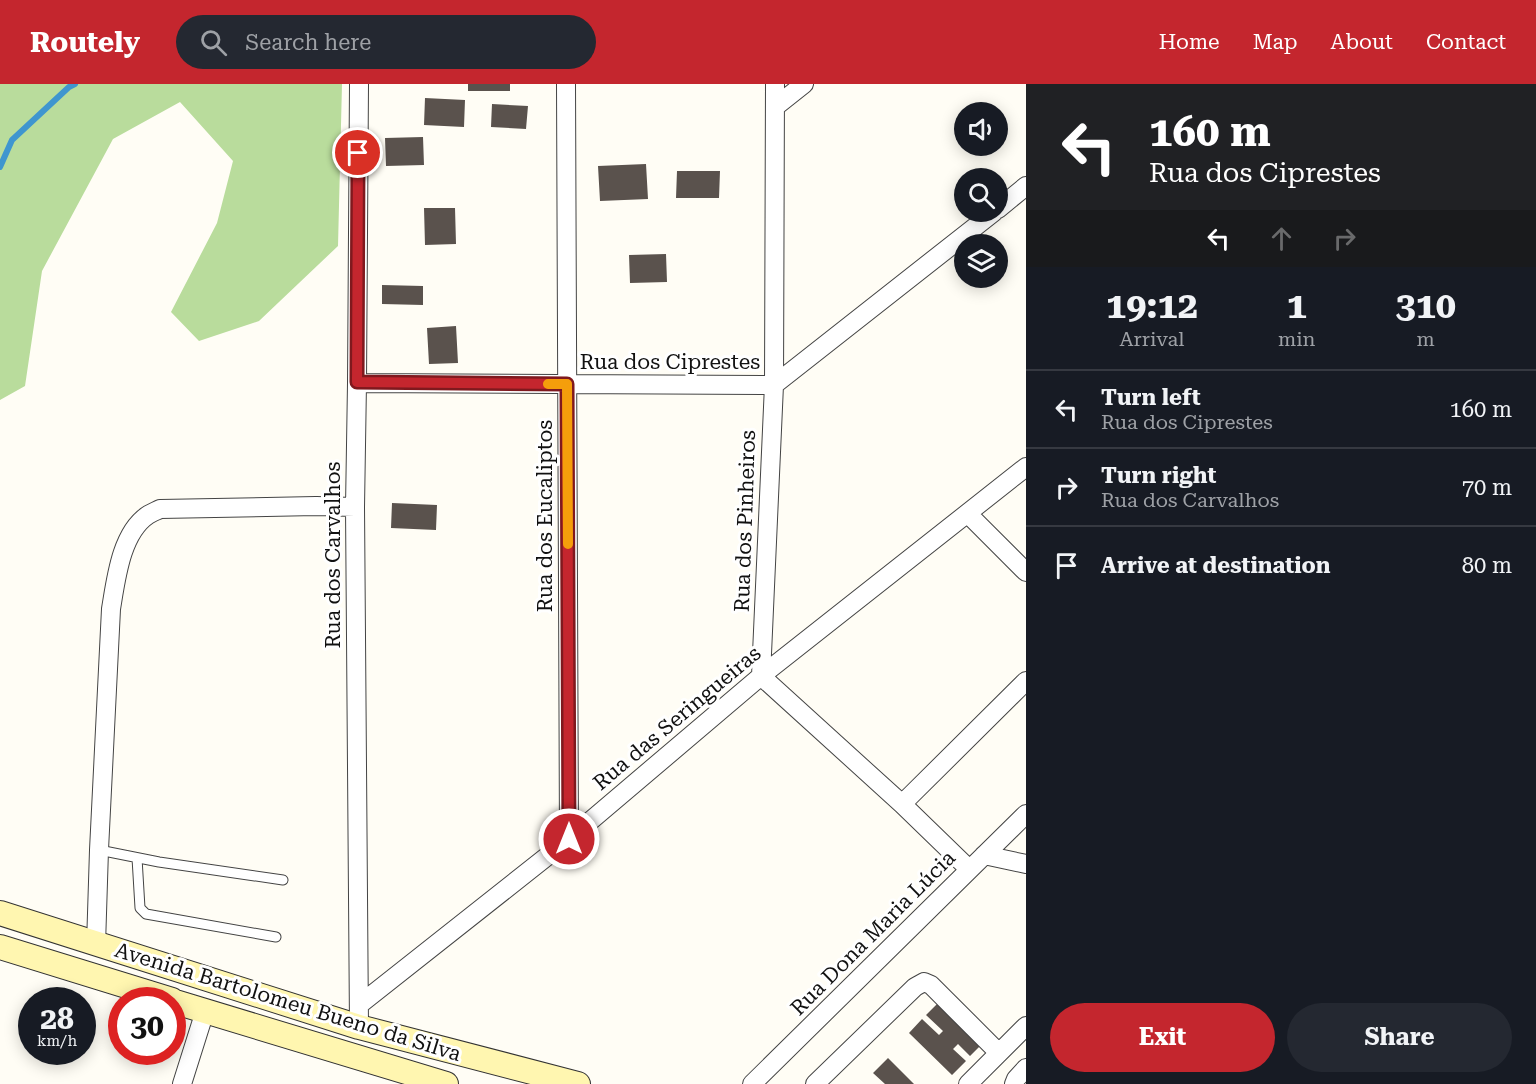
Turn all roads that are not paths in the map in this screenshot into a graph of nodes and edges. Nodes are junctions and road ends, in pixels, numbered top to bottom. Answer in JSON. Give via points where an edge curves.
{"nodes":[{"id":1,"x":358,"y":84,"type":"edge"},
{"id":2,"x":567,"y":84,"type":"edge"},
{"id":3,"x":775,"y":84,"type":"edge"},
{"id":4,"x":804,"y":84,"type":"edge"},
{"id":5,"x":775,"y":107,"type":"junction"},
{"id":6,"x":1026,"y":186,"type":"edge"},
{"id":7,"x":1008,"y":200,"type":"edge"},
{"id":8,"x":981,"y":222,"type":"edge"},
{"id":9,"x":357,"y":382,"type":"junction"},
{"id":10,"x":567,"y":384,"type":"junction"},
{"id":11,"x":774,"y":385,"type":"junction"},
{"id":12,"x":1026,"y":467,"type":"edge"},
{"id":13,"x":355,"y":507,"type":"junction"},
{"id":14,"x":968,"y":514,"type":"junction"},
{"id":15,"x":1026,"y":572,"type":"edge"},
{"id":16,"x":761,"y":676,"type":"junction"},
{"id":17,"x":1026,"y":681,"type":"edge"},
{"id":18,"x":902,"y":804,"type":"junction"},
{"id":19,"x":1026,"y":814,"type":"edge"},
{"id":20,"x":569,"y":839,"type":"junction"},
{"id":21,"x":99,"y":850,"type":"junction"},
{"id":22,"x":984,"y":855,"type":"junction"},
{"id":23,"x":137,"y":858,"type":"junction"},
{"id":24,"x":1026,"y":864,"type":"edge"},
{"id":25,"x":969,"y":869,"type":"junction"},
{"id":26,"x":283,"y":880,"type":"dead end"},
{"id":27,"x":0,"y":914,"type":"edge"},
{"id":28,"x":276,"y":937,"type":"dead end"},
{"id":29,"x":96,"y":945,"type":"junction"},
{"id":30,"x":0,"y":947,"type":"edge"},
{"id":31,"x":127,"y":987,"type":"edge"},
{"id":32,"x":186,"y":1005,"type":"edge"},
{"id":33,"x":205,"y":1011,"type":"junction"},
{"id":34,"x":359,"y":1016,"type":"junction"},
{"id":35,"x":1026,"y":1026,"type":"edge"},
{"id":36,"x":999,"y":1053,"type":"junction"},
{"id":37,"x":1026,"y":1068,"type":"edge"},
{"id":38,"x":182,"y":1084,"type":"edge"},
{"id":39,"x":446,"y":1084,"type":"edge"},
{"id":40,"x":578,"y":1084,"type":"edge"},
{"id":41,"x":752,"y":1084,"type":"edge"},
{"id":42,"x":815,"y":1084,"type":"edge"},
{"id":43,"x":968,"y":1084,"type":"edge"},
{"id":44,"x":1014,"y":1084,"type":"edge"}],
"edges":[{"from":1,"to":9,"type":"street","name":"Rua dos Carvalhos"},
{"from":2,"to":10,"type":"street","name":"Rua dos Eucaliptos"},
{"from":3,"to":5,"type":"street","name":"Rua dos Pinheiros"},
{"from":4,"to":5,"type":"street"},
{"from":5,"to":11,"type":"street","name":"Rua dos Pinheiros"},
{"from":6,"to":7,"type":"street"},
{"from":8,"to":11,"type":"street","name":"Rua dos Ciprestes"},
{"from":9,"to":10,"type":"street","name":"Rua dos Ciprestes"},
{"from":9,"to":13,"type":"street","name":"Rua dos Carvalhos"},
{"from":10,"to":11,"type":"street","name":"Rua dos Ciprestes"},
{"from":10,"to":20,"type":"street","name":"Rua dos Eucaliptos"},
{"from":11,"to":16,"type":"street","name":"Rua dos Pinheiros"},
{"from":12,"to":14,"type":"street","name":"Rua das Seringueiras"},
{"from":13,"to":21,"type":"street","via":[[160,509],[147,515],[134,530],[118,568],[111,609]]},
{"from":13,"to":34,"type":"street","name":"Rua dos Carvalhos"},
{"from":14,"to":15,"type":"street"},
{"from":14,"to":16,"type":"street","name":"Rua das Seringueiras"},
{"from":16,"to":18,"type":"street"},
{"from":16,"to":20,"type":"street","name":"Rua das Seringueiras"},
{"from":17,"to":18,"type":"street"},
{"from":18,"to":25,"type":"street"},
{"from":19,"to":22,"type":"street","name":"Rua Dona Maria Lúcia"},
{"from":20,"to":34,"type":"street","name":"Rua das Seringueiras"},
{"from":21,"to":23,"type":"lane"},
{"from":21,"to":29,"type":"street"},
{"from":22,"to":24,"type":"street"},
{"from":22,"to":25,"type":"street","name":"Rua Dona Maria Lúcia"},
{"from":23,"to":26,"type":"lane"},
{"from":23,"to":28,"type":"lane","via":[[140,908],[146,914]]},
{"from":25,"to":41,"type":"street","name":"Rua Dona Maria Lúcia"},
{"from":27,"to":29,"type":"street","name":"Avenida Bartolomeu Bueno da Silva"},
{"from":29,"to":34,"type":"street","name":"Avenida Bartolomeu Bueno da Silva"},
{"from":30,"to":31,"type":"street","name":"Avenida Bartolomeu Bueno da Silva"},
{"from":32,"to":33,"type":"street","name":"Avenida Bartolomeu Bueno da Silva"},
{"from":33,"to":38,"type":"street"},
{"from":33,"to":39,"type":"street","name":"Avenida Bartolomeu Bueno da Silva"},
{"from":34,"to":40,"type":"street","name":"Avenida Bartolomeu Bueno da Silva"},
{"from":35,"to":36,"type":"street"},
{"from":36,"to":42,"type":"street","via":[[924,982]]},
{"from":36,"to":43,"type":"street"},
{"from":37,"to":44,"type":"street"}]}
